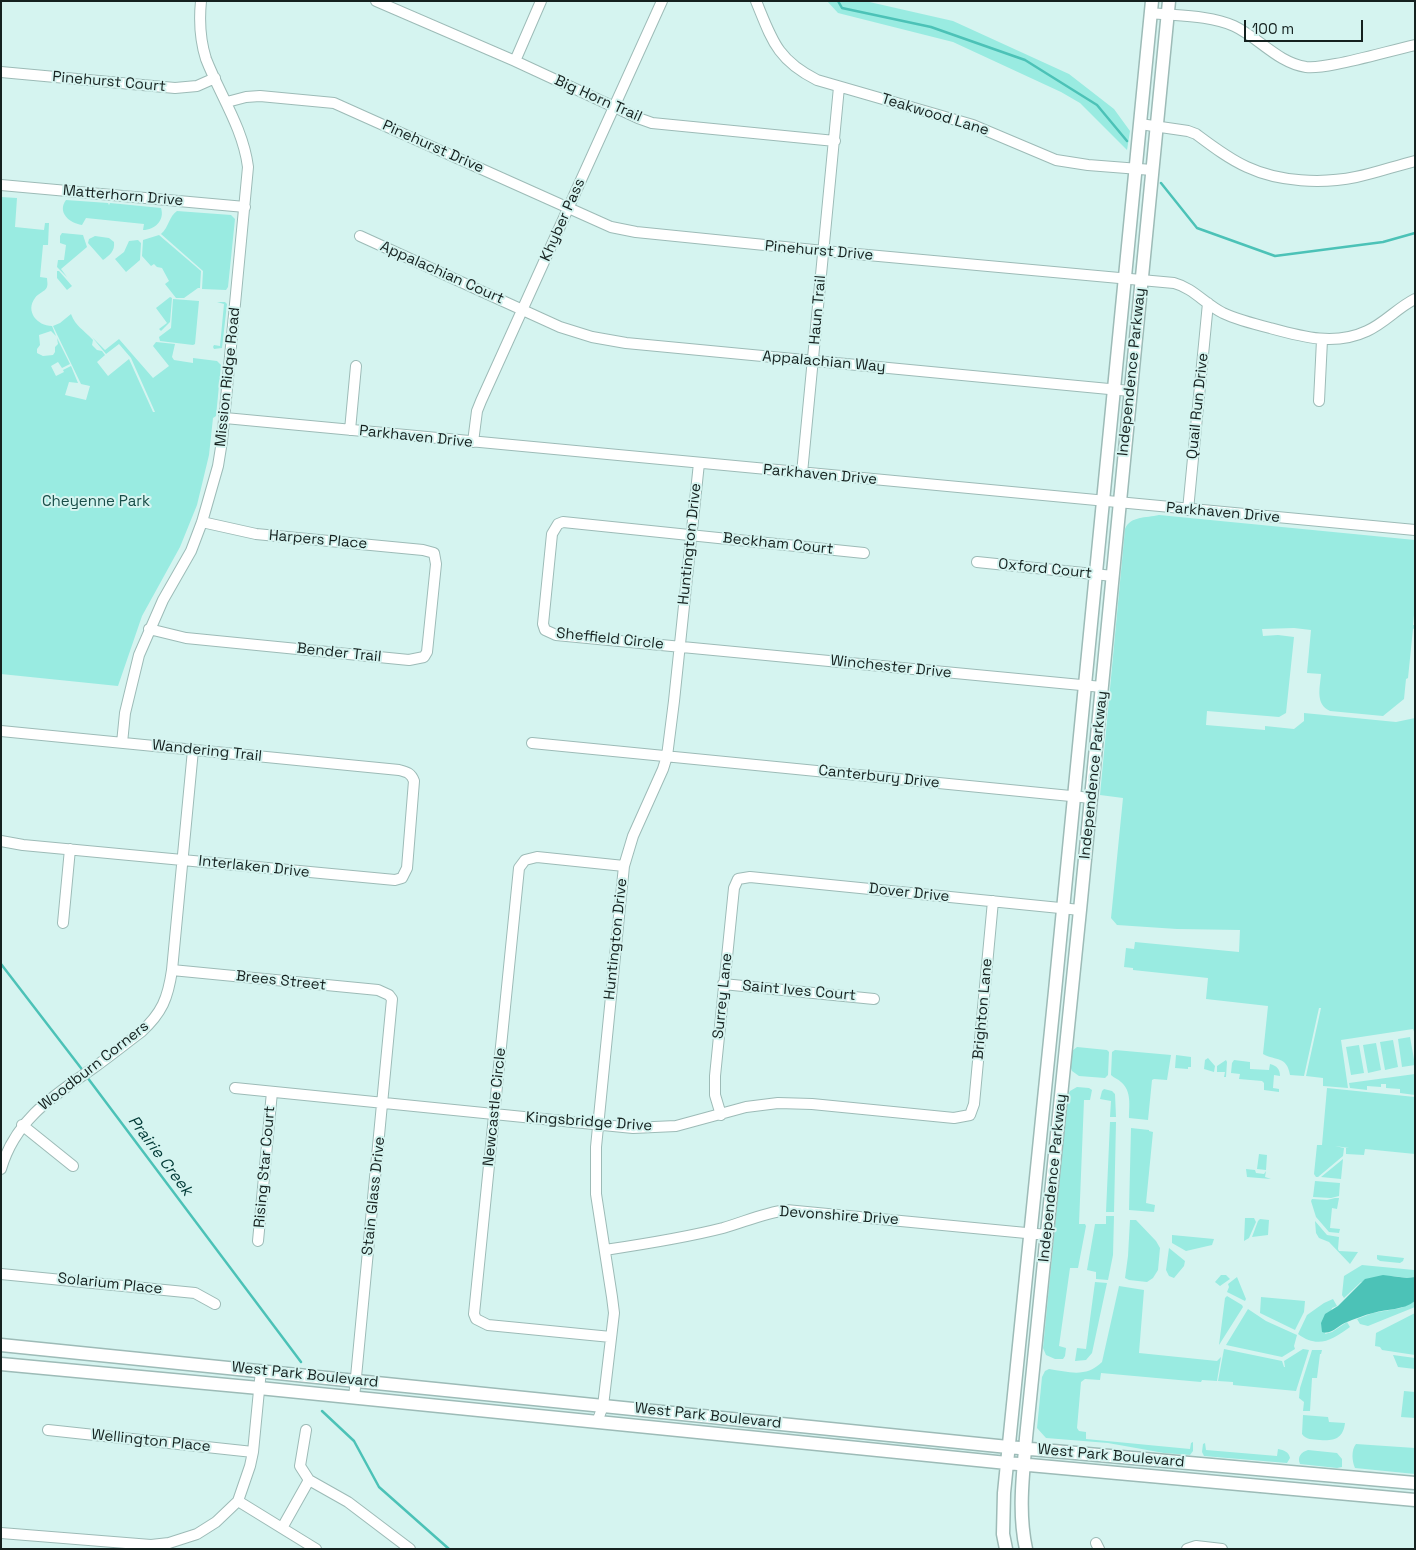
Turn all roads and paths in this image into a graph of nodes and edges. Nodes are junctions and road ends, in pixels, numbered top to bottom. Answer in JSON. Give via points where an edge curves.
{"nodes":[{"id":1,"x":201,"y":1,"type":"edge"},
{"id":2,"x":376,"y":1,"type":"edge"},
{"id":3,"x":541,"y":1,"type":"edge"},
{"id":4,"x":662,"y":1,"type":"edge"},
{"id":5,"x":756,"y":1,"type":"edge"},
{"id":6,"x":1169,"y":1,"type":"edge"},
{"id":7,"x":1151,"y":7,"type":"edge"},
{"id":8,"x":1168,"y":14,"type":"junction"},
{"id":9,"x":1415,"y":45,"type":"edge"},
{"id":10,"x":515,"y":61,"type":"junction"},
{"id":11,"x":1,"y":72,"type":"edge"},
{"id":12,"x":215,"y":78,"type":"junction"},
{"id":13,"x":839,"y":86,"type":"junction"},
{"id":14,"x":227,"y":102,"type":"junction"},
{"id":15,"x":614,"y":107,"type":"junction"},
{"id":16,"x":1140,"y":124,"type":"junction"},
{"id":17,"x":1157,"y":126,"type":"junction"},
{"id":18,"x":834,"y":141,"type":"junction"},
{"id":19,"x":1415,"y":161,"type":"edge"},
{"id":20,"x":1135,"y":169,"type":"junction"},
{"id":21,"x":1152,"y":170,"type":"junction"},
{"id":22,"x":1,"y":185,"type":"edge"},
{"id":23,"x":245,"y":207,"type":"junction"},
{"id":24,"x":569,"y":208,"type":"junction"},
{"id":25,"x":360,"y":236,"type":"dead end"},
{"id":26,"x":824,"y":251,"type":"junction"},
{"id":27,"x":1125,"y":279,"type":"junction"},
{"id":28,"x":1141,"y":280,"type":"junction"},
{"id":29,"x":1415,"y":299,"type":"edge"},
{"id":30,"x":1208,"y":303,"type":"junction"},
{"id":31,"x":523,"y":310,"type":"junction"},
{"id":32,"x":1322,"y":340,"type":"junction"},
{"id":33,"x":813,"y":361,"type":"junction"},
{"id":34,"x":356,"y":366,"type":"dead end"},
{"id":35,"x":1114,"y":390,"type":"junction"},
{"id":36,"x":1130,"y":392,"type":"junction"},
{"id":37,"x":1319,"y":400,"type":"dead end"},
{"id":38,"x":225,"y":418,"type":"junction"},
{"id":39,"x":350,"y":430,"type":"junction"},
{"id":40,"x":473,"y":442,"type":"junction"},
{"id":41,"x":699,"y":463,"type":"junction"},
{"id":42,"x":802,"y":473,"type":"junction"},
{"id":43,"x":1103,"y":501,"type":"junction"},
{"id":44,"x":1119,"y":503,"type":"junction"},
{"id":45,"x":1188,"y":510,"type":"junction"},
{"id":46,"x":202,"y":522,"type":"junction"},
{"id":47,"x":1415,"y":530,"type":"edge"},
{"id":48,"x":691,"y":535,"type":"junction"},
{"id":49,"x":864,"y":552,"type":"dead end"},
{"id":50,"x":434,"y":553,"type":"joint"},
{"id":51,"x":977,"y":562,"type":"dead end"},
{"id":52,"x":1096,"y":575,"type":"junction"},
{"id":53,"x":1113,"y":576,"type":"junction"},
{"id":54,"x":149,"y":629,"type":"junction"},
{"id":55,"x":680,"y":646,"type":"junction"},
{"id":56,"x":1085,"y":686,"type":"junction"},
{"id":57,"x":1102,"y":687,"type":"junction"},
{"id":58,"x":1,"y":731,"type":"edge"},
{"id":59,"x":532,"y":742,"type":"dead end"},
{"id":60,"x":122,"y":743,"type":"junction"},
{"id":61,"x":193,"y":750,"type":"junction"},
{"id":62,"x":667,"y":756,"type":"junction"},
{"id":63,"x":412,"y":776,"type":"joint"},
{"id":64,"x":1073,"y":796,"type":"junction"},
{"id":65,"x":1091,"y":798,"type":"junction"},
{"id":66,"x":1,"y":841,"type":"edge"},
{"id":67,"x":70,"y":849,"type":"junction"},
{"id":68,"x":183,"y":860,"type":"junction"},
{"id":69,"x":624,"y":866,"type":"junction"},
{"id":70,"x":738,"y":879,"type":"joint"},
{"id":71,"x":993,"y":902,"type":"junction"},
{"id":72,"x":1062,"y":909,"type":"junction"},
{"id":73,"x":1080,"y":910,"type":"junction"},
{"id":74,"x":63,"y":923,"type":"dead end"},
{"id":75,"x":172,"y":970,"type":"junction"},
{"id":76,"x":723,"y":984,"type":"junction"},
{"id":77,"x":389,"y":995,"type":"joint"},
{"id":78,"x":874,"y":999,"type":"dead end"},
{"id":79,"x":235,"y":1088,"type":"dead end"},
{"id":80,"x":272,"y":1092,"type":"junction"},
{"id":81,"x":383,"y":1103,"type":"junction"},
{"id":82,"x":494,"y":1114,"type":"junction"},
{"id":83,"x":721,"y":1114,"type":"junction"},
{"id":84,"x":970,"y":1115,"type":"joint"},
{"id":85,"x":22,"y":1125,"type":"junction"},
{"id":86,"x":598,"y":1125,"type":"junction"},
{"id":87,"x":73,"y":1166,"type":"dead end"},
{"id":88,"x":1,"y":1168,"type":"edge"},
{"id":89,"x":1030,"y":1233,"type":"junction"},
{"id":90,"x":1047,"y":1235,"type":"junction"},
{"id":91,"x":258,"y":1241,"type":"dead end"},
{"id":92,"x":605,"y":1250,"type":"junction"},
{"id":93,"x":1,"y":1274,"type":"edge"},
{"id":94,"x":215,"y":1304,"type":"dead end"},
{"id":95,"x":611,"y":1337,"type":"junction"},
{"id":96,"x":1,"y":1345,"type":"edge"},
{"id":97,"x":1017,"y":1361,"type":"junction"},
{"id":98,"x":1034,"y":1363,"type":"junction"},
{"id":99,"x":1,"y":1364,"type":"edge"},
{"id":100,"x":261,"y":1370,"type":"junction"},
{"id":101,"x":355,"y":1381,"type":"junction"},
{"id":102,"x":259,"y":1388,"type":"junction"},
{"id":103,"x":354,"y":1398,"type":"junction"},
{"id":104,"x":603,"y":1406,"type":"junction"},
{"id":105,"x":597,"y":1422,"type":"junction"},
{"id":106,"x":48,"y":1430,"type":"dead end"},
{"id":107,"x":306,"y":1430,"type":"dead end"},
{"id":108,"x":1008,"y":1447,"type":"junction"},
{"id":109,"x":1026,"y":1448,"type":"junction"},
{"id":110,"x":253,"y":1452,"type":"junction"},
{"id":111,"x":1007,"y":1463,"type":"junction"},
{"id":112,"x":1024,"y":1465,"type":"junction"},
{"id":113,"x":309,"y":1480,"type":"junction"},
{"id":114,"x":1415,"y":1483,"type":"edge"},
{"id":115,"x":1415,"y":1500,"type":"edge"},
{"id":116,"x":238,"y":1501,"type":"junction"},
{"id":117,"x":282,"y":1528,"type":"junction"},
{"id":118,"x":1,"y":1533,"type":"edge"},
{"id":119,"x":316,"y":1549,"type":"edge"},
{"id":120,"x":410,"y":1549,"type":"edge"},
{"id":121,"x":1006,"y":1549,"type":"edge"},
{"id":122,"x":1026,"y":1549,"type":"edge"},
{"id":123,"x":1187,"y":1549,"type":"edge"},
{"id":124,"x":1222,"y":1549,"type":"edge"}],
"edges":[{"from":1,"to":12,"type":"street","name":"Mission Ridge Road","via":[[200,34]]},
{"from":2,"to":10,"type":"street","name":"Big Horn Trail"},
{"from":3,"to":10,"type":"street"},
{"from":4,"to":15,"type":"street","name":"Khyber Pass"},
{"from":5,"to":13,"type":"street","name":"Teakwood Lane","via":[[784,58],[804,74]]},
{"from":6,"to":8,"type":"main road","name":"Independence Parkway"},
{"from":7,"to":8,"type":"street"},
{"from":7,"to":16,"type":"main road","name":"Independence Parkway"},
{"from":8,"to":9,"type":"street","via":[[1224,22],[1245,31],[1294,64],[1306,67],[1360,60]]},
{"from":8,"to":17,"type":"main road","name":"Independence Parkway"},
{"from":10,"to":15,"type":"street","name":"Big Horn Trail"},
{"from":11,"to":12,"type":"street","name":"Pinehurst Court","via":[[176,88],[197,86]]},
{"from":12,"to":14,"type":"street","name":"Mission Ridge Road"},
{"from":13,"to":18,"type":"street","name":"Haun Trail"},
{"from":13,"to":20,"type":"street","name":"Teakwood Lane","via":[[973,125],[1056,160]]},
{"from":14,"to":23,"type":"street","name":"Mission Ridge Road","via":[[247,160]]},
{"from":14,"to":24,"type":"street","name":"Pinehurst Drive","via":[[260,96],[334,103]]},
{"from":15,"to":18,"type":"street","name":"Big Horn Trail","via":[[638,118],[666,125]]},
{"from":15,"to":24,"type":"street","name":"Khyber Pass"},
{"from":16,"to":17,"type":"street"},
{"from":16,"to":20,"type":"main road","name":"Independence Parkway"},
{"from":17,"to":19,"type":"street","via":[[1196,134],[1245,166],[1285,178],[1356,177]]},
{"from":17,"to":21,"type":"main road","name":"Independence Parkway"},
{"from":18,"to":26,"type":"street","name":"Haun Trail"},
{"from":20,"to":21,"type":"street","name":"Teakwood Lane"},
{"from":20,"to":27,"type":"main road","name":"Independence Parkway"},
{"from":21,"to":28,"type":"main road","name":"Independence Parkway"},
{"from":22,"to":23,"type":"street","name":"Matterhorn Drive"},
{"from":23,"to":38,"type":"street","name":"Mission Ridge Road"},
{"from":24,"to":26,"type":"street","name":"Pinehurst Drive","via":[[611,227],[636,232]]},
{"from":24,"to":31,"type":"street","name":"Khyber Pass"},
{"from":25,"to":31,"type":"street","name":"Appalachian Court"},
{"from":26,"to":27,"type":"street","name":"Pinehurst Drive"},
{"from":26,"to":33,"type":"street","name":"Haun Trail"},
{"from":27,"to":28,"type":"street","name":"Pinehurst Drive"},
{"from":27,"to":35,"type":"main road","name":"Independence Parkway"},
{"from":28,"to":30,"type":"street","name":"Pinehurst Drive","via":[[1182,285]]},
{"from":28,"to":36,"type":"main road","name":"Independence Parkway"},
{"from":29,"to":32,"type":"street","name":"Pinehurst Drive","via":[[1366,332]]},
{"from":30,"to":32,"type":"street","name":"Pinehurst Drive","via":[[1243,321]]},
{"from":30,"to":45,"type":"street","name":"Quail Run Drive"},
{"from":31,"to":33,"type":"street","name":"Appalachian Way","via":[[560,327],[626,343]]},
{"from":31,"to":40,"type":"street","name":"Khyber Pass","via":[[477,411]]},
{"from":32,"to":37,"type":"street"},
{"from":33,"to":35,"type":"street","name":"Appalachian Way"},
{"from":33,"to":42,"type":"street","name":"Haun Trail"},
{"from":34,"to":39,"type":"street"},
{"from":35,"to":36,"type":"street","name":"Appalachian Way"},
{"from":35,"to":43,"type":"main road","name":"Independence Parkway"},
{"from":36,"to":44,"type":"main road","name":"Independence Parkway"},
{"from":38,"to":39,"type":"street","name":"Parkhaven Drive"},
{"from":38,"to":46,"type":"street","name":"Mission Ridge Road","via":[[218,466]]},
{"from":39,"to":40,"type":"street","name":"Parkhaven Drive"},
{"from":40,"to":41,"type":"street","name":"Parkhaven Drive"},
{"from":41,"to":42,"type":"street","name":"Parkhaven Drive"},
{"from":41,"to":48,"type":"street","name":"Huntington Drive"},
{"from":42,"to":43,"type":"street","name":"Parkhaven Drive"},
{"from":43,"to":44,"type":"street","name":"Parkhaven Drive"},
{"from":43,"to":52,"type":"main road","name":"Independence Parkway"},
{"from":44,"to":45,"type":"street","name":"Parkhaven Drive"},
{"from":44,"to":53,"type":"main road","name":"Independence Parkway"},
{"from":45,"to":47,"type":"street","name":"Parkhaven Drive"},
{"from":46,"to":50,"type":"street","name":"Harpers Place","via":[[256,534]]},
{"from":46,"to":54,"type":"street","name":"Mission Ridge Road","via":[[191,551]]},
{"from":48,"to":49,"type":"street","name":"Beckham Court"},
{"from":48,"to":55,"type":"street","name":"Huntington Drive"},
{"from":48,"to":55,"type":"street","name":"Sheffield Circle","via":[[570,522],[558,524],[552,534],[543,616],[545,630],[550,633]]},
{"from":50,"to":54,"type":"street","name":"Bender Trail","via":[[436,564],[429,645],[424,657],[418,659],[186,638]]},
{"from":51,"to":52,"type":"street","name":"Oxford Court"},
{"from":52,"to":53,"type":"street","name":"Oxford Court"},
{"from":52,"to":56,"type":"main road","name":"Independence Parkway"},
{"from":53,"to":57,"type":"main road","name":"Independence Parkway"},
{"from":54,"to":60,"type":"street","name":"Mission Ridge Road","via":[[131,683]]},
{"from":55,"to":56,"type":"street","name":"Winchester Drive"},
{"from":55,"to":62,"type":"street","name":"Huntington Drive"},
{"from":56,"to":57,"type":"street","name":"Winchester Drive"},
{"from":56,"to":64,"type":"main road","name":"Independence Parkway"},
{"from":57,"to":65,"type":"main road","name":"Independence Parkway"},
{"from":58,"to":60,"type":"street","name":"Wandering Trail"},
{"from":59,"to":62,"type":"street","name":"Canterbury Drive"},
{"from":60,"to":61,"type":"street","name":"Wandering Trail"},
{"from":61,"to":63,"type":"street","name":"Wandering Trail","via":[[399,770]]},
{"from":61,"to":68,"type":"street","name":"Woodburn Corners"},
{"from":62,"to":64,"type":"street","name":"Canterbury Drive"},
{"from":62,"to":69,"type":"street","name":"Huntington Drive","via":[[633,836]]},
{"from":63,"to":68,"type":"street","name":"Interlaken Drive","via":[[414,786],[407,868],[402,878],[389,880]]},
{"from":64,"to":65,"type":"street","name":"Canterbury Drive"},
{"from":64,"to":72,"type":"main road","name":"Independence Parkway"},
{"from":65,"to":73,"type":"main road","name":"Independence Parkway"},
{"from":66,"to":67,"type":"street","name":"Interlaken Drive"},
{"from":67,"to":68,"type":"street","name":"Interlaken Drive"},
{"from":67,"to":74,"type":"street"},
{"from":68,"to":75,"type":"street","name":"Woodburn Corners"},
{"from":69,"to":82,"type":"street","name":"Newcastle Circle","via":[[536,857],[521,863]]},
{"from":69,"to":86,"type":"street","name":"Huntington Drive"},
{"from":70,"to":71,"type":"street","name":"Dover Drive","via":[[750,877]]},
{"from":70,"to":76,"type":"street","name":"Surrey Lane","via":[[734,888]]},
{"from":71,"to":72,"type":"street","name":"Dover Drive"},
{"from":71,"to":84,"type":"street","name":"Brighton Lane","via":[[974,1104]]},
{"from":72,"to":73,"type":"street","name":"Dover Drive"},
{"from":72,"to":89,"type":"main road","name":"Independence Parkway"},
{"from":73,"to":90,"type":"main road","name":"Independence Parkway"},
{"from":75,"to":77,"type":"street","name":"Brees Street","via":[[378,990]]},
{"from":75,"to":85,"type":"street","name":"Woodburn Corners","via":[[167,996],[158,1014],[141,1032]]},
{"from":76,"to":78,"type":"street","name":"Saint Ives Court"},
{"from":76,"to":83,"type":"street","name":"Surrey Lane","via":[[715,1076],[715,1095]]},
{"from":77,"to":81,"type":"street","name":"Stain Glass Drive","via":[[392,1005]]},
{"from":79,"to":80,"type":"street","name":"Kingsbridge Drive"},
{"from":80,"to":81,"type":"street","name":"Kingsbridge Drive"},
{"from":80,"to":91,"type":"street","name":"Rising Star Court"},
{"from":81,"to":82,"type":"street","name":"Kingsbridge Drive"},
{"from":81,"to":101,"type":"street","name":"Stain Glass Drive"},
{"from":82,"to":86,"type":"street","name":"Kingsbridge Drive"},
{"from":82,"to":95,"type":"street","name":"Newcastle Circle","via":[[476,1319],[488,1326]]},
{"from":83,"to":84,"type":"street","name":"Kingsbridge Drive","via":[[762,1104],[796,1103],[954,1118]]},
{"from":83,"to":86,"type":"street","name":"Kingsbridge Drive","via":[[676,1126],[654,1128]]},
{"from":85,"to":87,"type":"street"},
{"from":85,"to":88,"type":"street","name":"Woodburn Corners"},
{"from":86,"to":92,"type":"street","name":"Huntington Drive","via":[[595,1182]]},
{"from":89,"to":90,"type":"street","name":"Devonshire Drive"},
{"from":89,"to":92,"type":"street","name":"Devonshire Drive","via":[[786,1210],[684,1237]]},
{"from":89,"to":97,"type":"main road","name":"Independence Parkway"},
{"from":90,"to":98,"type":"main road","name":"Independence Parkway"},
{"from":92,"to":95,"type":"street","name":"Huntington Drive","via":[[614,1313]]},
{"from":93,"to":94,"type":"street","name":"Solarium Place","via":[[195,1292]]},
{"from":95,"to":104,"type":"street","name":"Huntington Drive"},
{"from":96,"to":100,"type":"main road","name":"West Park Boulevard"},
{"from":97,"to":98,"type":"main road"},
{"from":97,"to":108,"type":"main road","name":"Independence Parkway"},
{"from":98,"to":109,"type":"main road","name":"Independence Parkway"},
{"from":99,"to":102,"type":"main road","name":"West Park Boulevard"},
{"from":100,"to":101,"type":"main road","name":"West Park Boulevard"},
{"from":100,"to":102,"type":"street"},
{"from":101,"to":103,"type":"street","name":"Stain Glass Drive"},
{"from":101,"to":104,"type":"main road","name":"West Park Boulevard"},
{"from":102,"to":103,"type":"main road","name":"West Park Boulevard"},
{"from":102,"to":110,"type":"street"},
{"from":103,"to":105,"type":"main road","name":"West Park Boulevard"},
{"from":104,"to":105,"type":"street","name":"Huntington Drive"},
{"from":104,"to":108,"type":"main road","name":"West Park Boulevard"},
{"from":105,"to":111,"type":"main road","name":"West Park Boulevard"},
{"from":106,"to":110,"type":"street","name":"Wellington Place"},
{"from":107,"to":113,"type":"street","via":[[300,1466]]},
{"from":108,"to":109,"type":"main road","name":"West Park Boulevard"},
{"from":108,"to":111,"type":"main road","name":"Independence Parkway"},
{"from":109,"to":112,"type":"main road","name":"Independence Parkway"},
{"from":109,"to":114,"type":"main road","name":"West Park Boulevard"},
{"from":110,"to":116,"type":"street"},
{"from":111,"to":112,"type":"main road","name":"West Park Boulevard"},
{"from":111,"to":121,"type":"main road","name":"Independence Parkway","via":[[1002,1512]]},
{"from":112,"to":115,"type":"main road","name":"West Park Boulevard"},
{"from":112,"to":122,"type":"main road","name":"Independence Parkway","via":[[1020,1510]]},
{"from":113,"to":117,"type":"street"},
{"from":113,"to":120,"type":"street","via":[[348,1502]]},
{"from":116,"to":117,"type":"street"},
{"from":116,"to":118,"type":"street","via":[[216,1522],[197,1534],[160,1545]]},
{"from":117,"to":119,"type":"street"},
{"from":123,"to":124,"type":"street","via":[[1196,1546]]}]}
